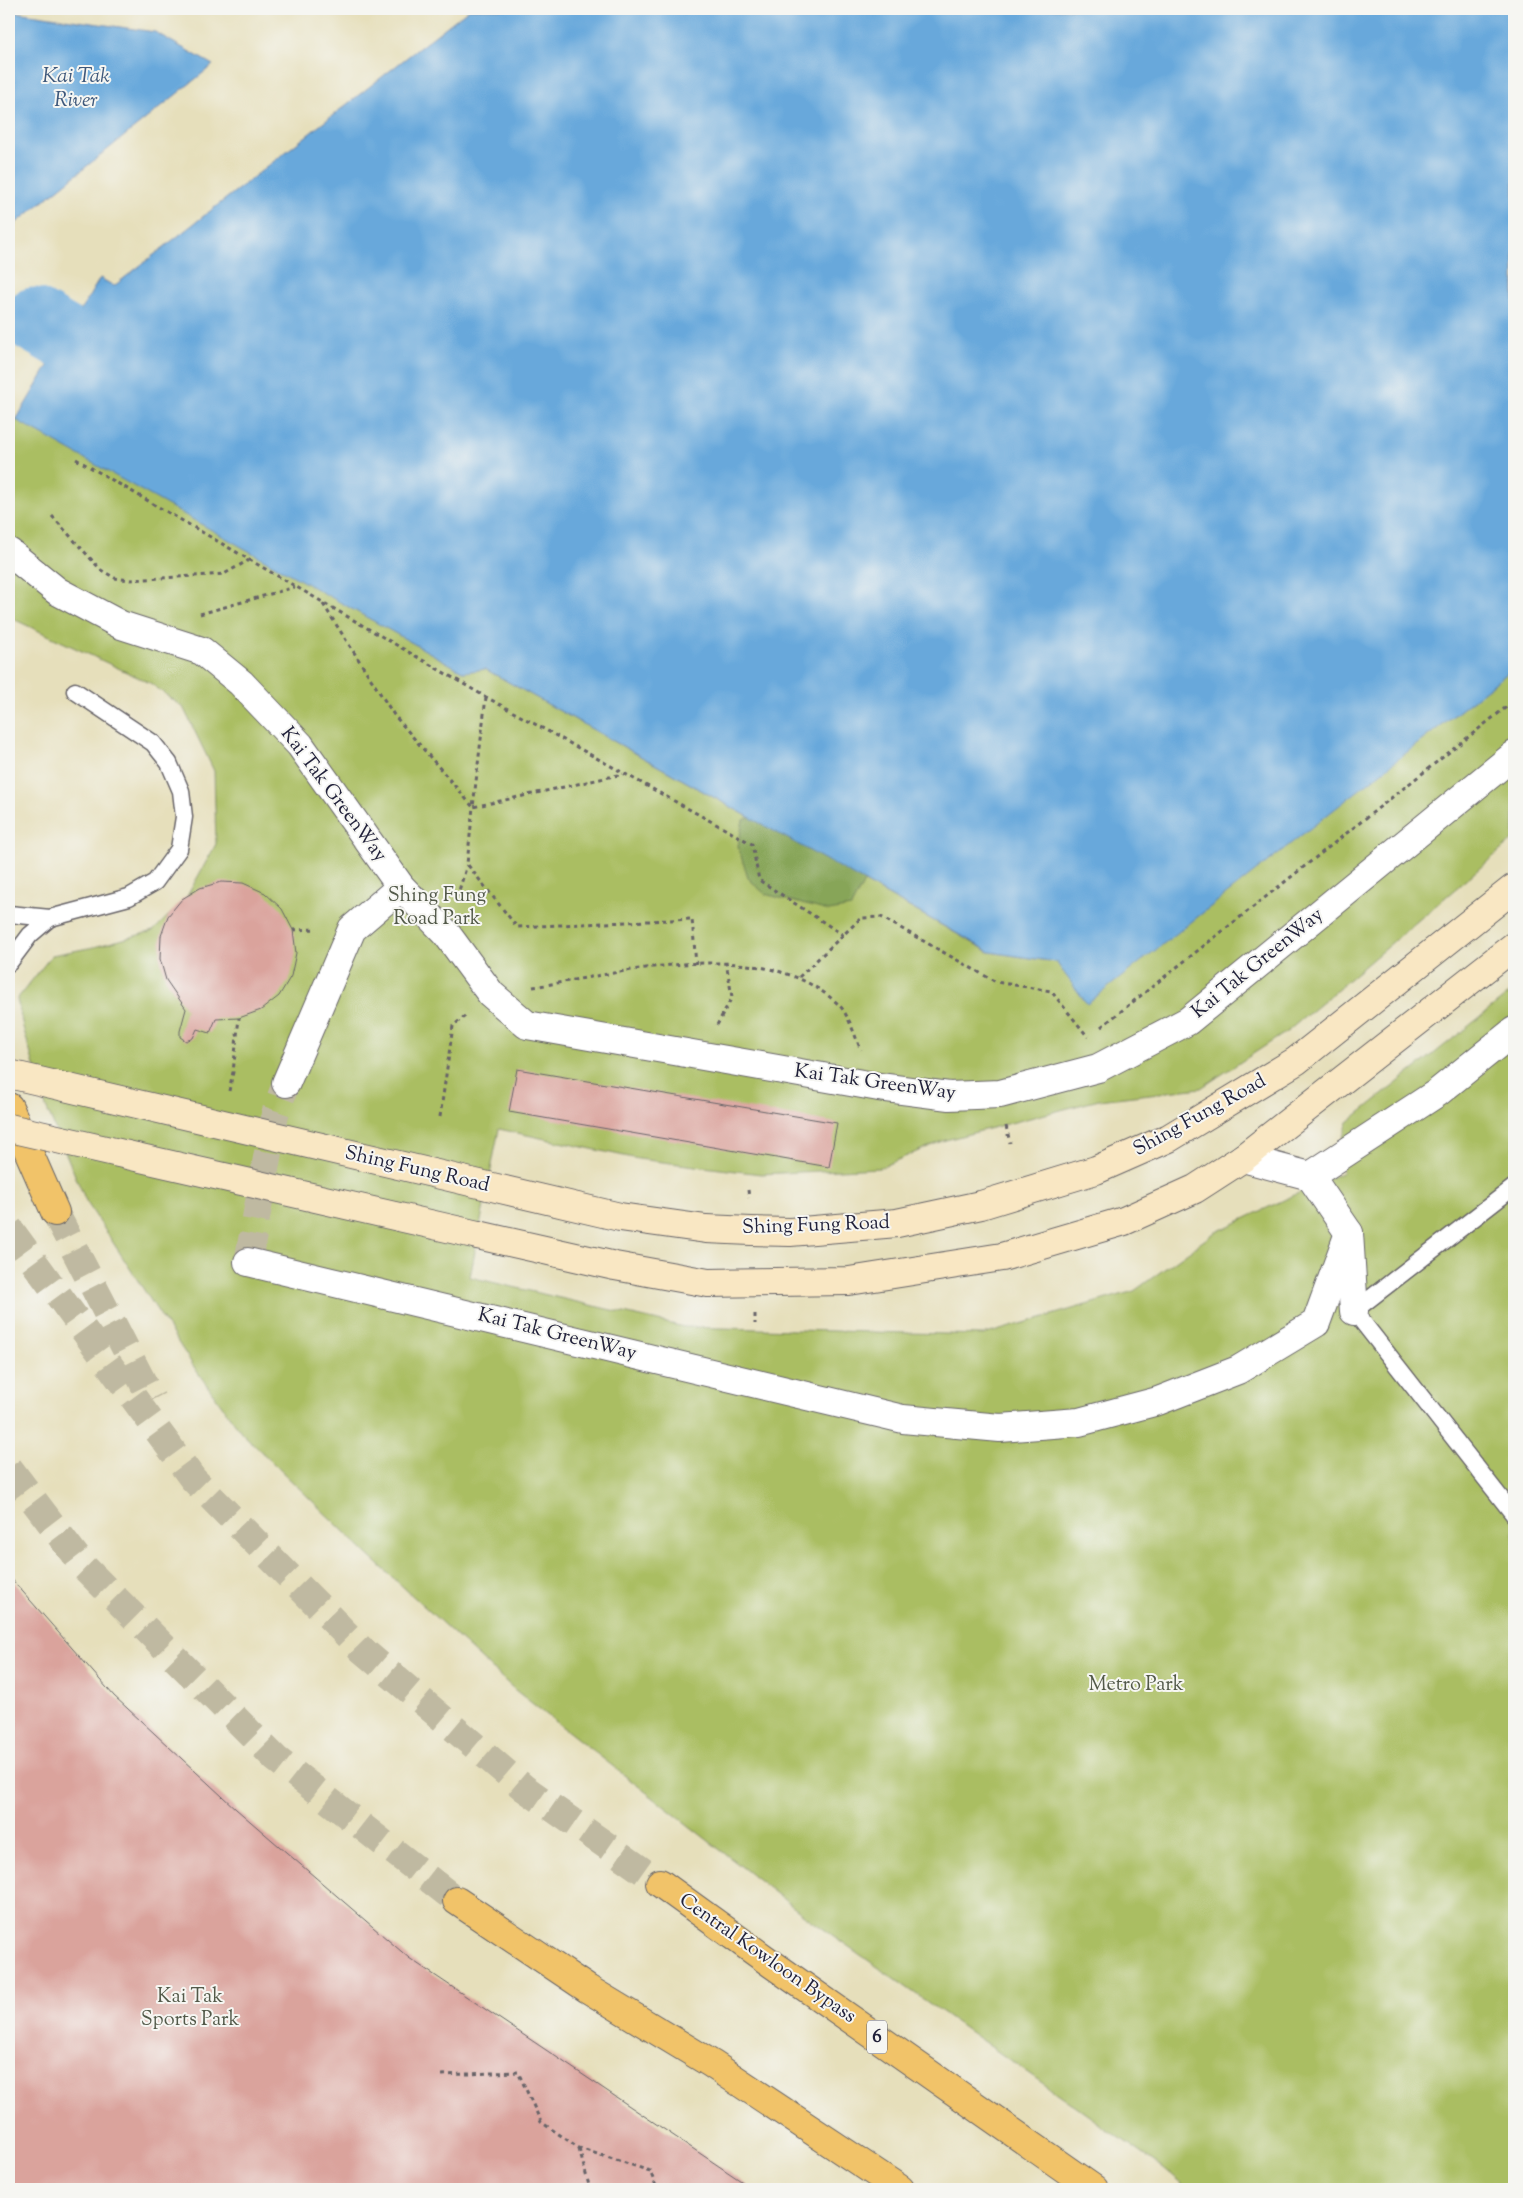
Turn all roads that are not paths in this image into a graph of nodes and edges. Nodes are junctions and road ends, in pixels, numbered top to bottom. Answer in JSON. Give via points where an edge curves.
{"nodes":[{"id":1,"x":9,"y":552,"type":"edge"},
{"id":2,"x":75,"y":691,"type":"dead end"},
{"id":3,"x":1514,"y":755,"type":"edge"},
{"id":4,"x":401,"y":887,"type":"junction"},
{"id":5,"x":1514,"y":888,"type":"edge"},
{"id":6,"x":9,"y":914,"type":"edge"},
{"id":7,"x":50,"y":918,"type":"junction"},
{"id":8,"x":1514,"y":946,"type":"edge"},
{"id":9,"x":9,"y":963,"type":"edge"},
{"id":10,"x":1514,"y":1031,"type":"edge"},
{"id":11,"x":9,"y":1074,"type":"edge"},
{"id":12,"x":286,"y":1083,"type":"tunnel mouth"},
{"id":13,"x":9,"y":1107,"type":"edge"},
{"id":14,"x":9,"y":1128,"type":"edge"},
{"id":15,"x":1243,"y":1158,"type":"junction"},
{"id":16,"x":1310,"y":1176,"type":"junction"},
{"id":17,"x":1514,"y":1187,"type":"edge"},
{"id":18,"x":55,"y":1212,"type":"tunnel mouth"},
{"id":19,"x":1349,"y":1233,"type":"junction"},
{"id":20,"x":248,"y":1262,"type":"dead end"},
{"id":21,"x":1354,"y":1311,"type":"junction"},
{"id":22,"x":1514,"y":1515,"type":"edge"},
{"id":23,"x":660,"y":1883,"type":"tunnel mouth"},
{"id":24,"x":457,"y":1901,"type":"tunnel mouth"},
{"id":25,"x":900,"y":2189,"type":"edge"},
{"id":26,"x":1094,"y":2189,"type":"edge"}],
"edges":[{"from":1,"to":4,"type":"street","name":"Kai Tak GreenWay","via":[[56,591],[121,625],[202,651],[242,683],[300,745]]},
{"from":2,"to":7,"type":"lane","via":[[153,744],[168,763],[181,791],[184,816],[179,849],[156,882],[129,897]]},
{"from":3,"to":4,"type":"street","name":"Kai Tak GreenWay","via":[[1188,1021],[1098,1068],[1000,1094],[949,1096],[878,1087],[527,1025],[491,994],[446,933]]},
{"from":4,"to":12,"type":"street","via":[[352,929]]},
{"from":5,"to":11,"type":"main road","name":"Shing Fung Road","bridge":true,"via":[[1296,1061],[1168,1138],[1096,1170],[981,1205],[889,1224],[790,1232],[706,1229],[620,1217]]},
{"from":6,"to":7,"type":"lane"},
{"from":7,"to":9,"type":"lane","via":[[30,935]]},
{"from":8,"to":15,"type":"main road"},
{"from":10,"to":16,"type":"street","via":[[1437,1093]]},
{"from":13,"to":18,"type":"highway"},
{"from":14,"to":15,"type":"main road","bridge":true,"via":[[615,1266],[708,1283],[849,1281],[1002,1257],[1124,1221],[1196,1189]]},
{"from":15,"to":16,"type":"street"},
{"from":16,"to":19,"type":"street"},
{"from":17,"to":21,"type":"lane"},
{"from":19,"to":20,"type":"street","name":"Kai Tak GreenWay","via":[[1316,1323],[1238,1370],[1158,1401],[1078,1422],[1000,1428],[903,1419]]},
{"from":19,"to":21,"type":"street"},
{"from":21,"to":22,"type":"lane"},
{"from":23,"to":26,"type":"highway","name":"Central Kowloon Bypass","number":"6"},
{"from":24,"to":25,"type":"highway"}]}
